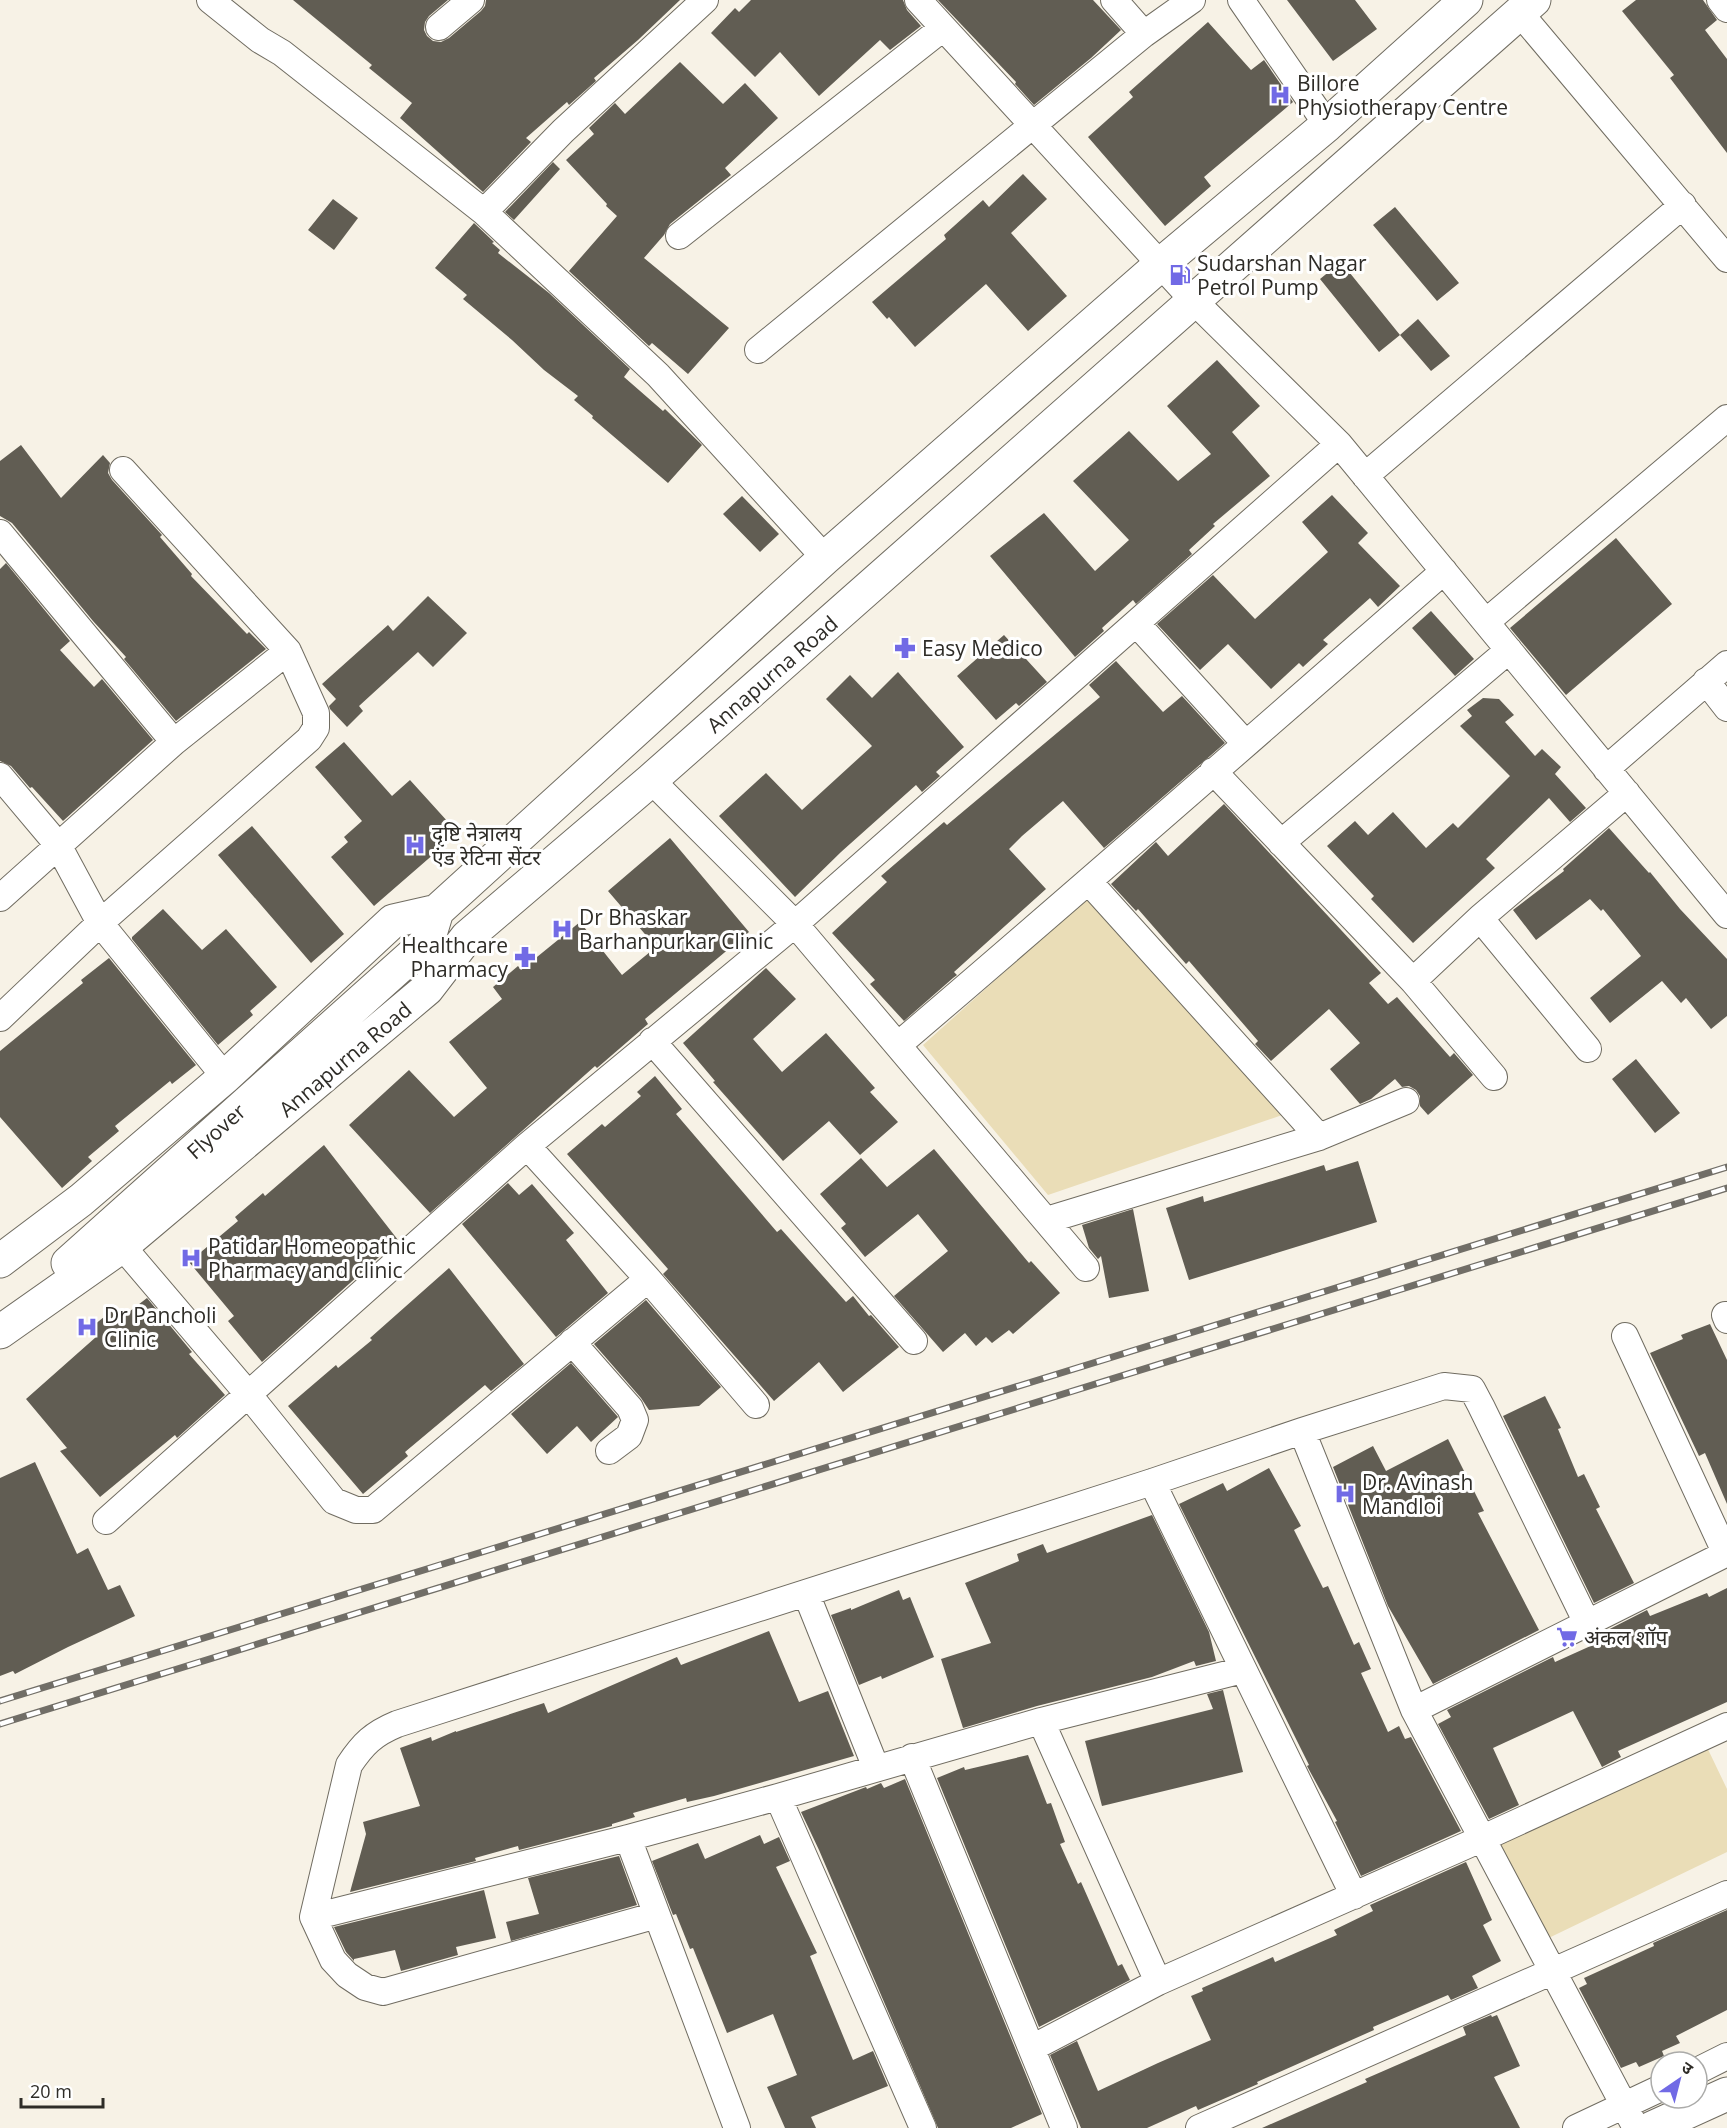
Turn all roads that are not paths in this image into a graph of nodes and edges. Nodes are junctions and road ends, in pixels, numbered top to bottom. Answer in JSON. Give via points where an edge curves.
{"nodes":[{"id":1,"x":211,"y":0,"type":"edge"},
{"id":2,"x":471,"y":0,"type":"edge"},
{"id":3,"x":705,"y":0,"type":"edge"},
{"id":4,"x":918,"y":0,"type":"edge"},
{"id":5,"x":1114,"y":0,"type":"edge"},
{"id":6,"x":1192,"y":0,"type":"edge"},
{"id":7,"x":1241,"y":0,"type":"edge"},
{"id":8,"x":1466,"y":0,"type":"edge"},
{"id":9,"x":1720,"y":0,"type":"edge"},
{"id":10,"x":1526,"y":6,"type":"edge"},
{"id":11,"x":1727,"y":9,"type":"edge"},
{"id":12,"x":439,"y":27,"type":"dead end"},
{"id":13,"x":943,"y":28,"type":"junction"},
{"id":14,"x":1144,"y":34,"type":"junction"},
{"id":15,"x":1327,"y":125,"type":"junction"},
{"id":16,"x":1033,"y":126,"type":"junction"},
{"id":17,"x":1683,"y":205,"type":"junction"},
{"id":18,"x":484,"y":212,"type":"junction"},
{"id":19,"x":680,"y":236,"type":"dead end"},
{"id":20,"x":1727,"y":259,"type":"edge"},
{"id":21,"x":1160,"y":265,"type":"junction"},
{"id":22,"x":1194,"y":301,"type":"junction"},
{"id":23,"x":758,"y":350,"type":"dead end"},
{"id":24,"x":1727,"y":418,"type":"edge"},
{"id":25,"x":1339,"y":444,"type":"junction"},
{"id":26,"x":123,"y":470,"type":"dead end"},
{"id":27,"x":1365,"y":476,"type":"junction"},
{"id":28,"x":0,"y":533,"type":"edge"},
{"id":29,"x":825,"y":558,"type":"junction"},
{"id":30,"x":1444,"y":571,"type":"junction"},
{"id":31,"x":1136,"y":622,"type":"junction"},
{"id":32,"x":1486,"y":622,"type":"junction"},
{"id":33,"x":1509,"y":650,"type":"junction"},
{"id":34,"x":288,"y":651,"type":"junction"},
{"id":35,"x":1727,"y":664,"type":"edge"},
{"id":36,"x":1706,"y":681,"type":"junction"},
{"id":37,"x":1727,"y":708,"type":"edge"},
{"id":38,"x":174,"y":742,"type":"junction"},
{"id":39,"x":1246,"y":744,"type":"junction"},
{"id":40,"x":1606,"y":769,"type":"junction"},
{"id":41,"x":1213,"y":771,"type":"junction"},
{"id":42,"x":0,"y":776,"type":"edge"},
{"id":43,"x":651,"y":780,"type":"junction"},
{"id":44,"x":1627,"y":793,"type":"junction"},
{"id":45,"x":1281,"y":843,"type":"junction"},
{"id":46,"x":58,"y":845,"type":"junction"},
{"id":47,"x":1089,"y":882,"type":"junction"},
{"id":48,"x":1717,"y":886,"type":"edge"},
{"id":49,"x":0,"y":898,"type":"edge"},
{"id":50,"x":437,"y":911,"type":"junction"},
{"id":51,"x":1727,"y":915,"type":"edge"},
{"id":52,"x":1480,"y":918,"type":"junction"},
{"id":53,"x":100,"y":923,"type":"junction"},
{"id":54,"x":795,"y":924,"type":"junction"},
{"id":55,"x":467,"y":937,"type":"junction"},
{"id":56,"x":420,"y":949,"type":"junction"},
{"id":57,"x":1413,"y":981,"type":"junction"},
{"id":58,"x":0,"y":1018,"type":"edge"},
{"id":59,"x":652,"y":1041,"type":"junction"},
{"id":60,"x":897,"y":1045,"type":"junction"},
{"id":61,"x":1588,"y":1049,"type":"dead end"},
{"id":62,"x":225,"y":1077,"type":"junction"},
{"id":63,"x":1494,"y":1077,"type":"dead end"},
{"id":64,"x":1406,"y":1101,"type":"dead end"},
{"id":65,"x":1319,"y":1137,"type":"junction"},
{"id":66,"x":527,"y":1146,"type":"junction"},
{"id":67,"x":1047,"y":1220,"type":"junction"},
{"id":68,"x":122,"y":1246,"type":"junction"},
{"id":69,"x":0,"y":1261,"type":"edge"},
{"id":70,"x":1086,"y":1268,"type":"dead end"},
{"id":71,"x":648,"y":1279,"type":"junction"},
{"id":72,"x":0,"y":1315,"type":"edge"},
{"id":73,"x":0,"y":1332,"type":"edge"},
{"id":74,"x":1625,"y":1336,"type":"dead end"},
{"id":75,"x":914,"y":1341,"type":"dead end"},
{"id":76,"x":572,"y":1342,"type":"junction"},
{"id":77,"x":248,"y":1394,"type":"junction"},
{"id":78,"x":756,"y":1405,"type":"dead end"},
{"id":79,"x":1302,"y":1431,"type":"junction"},
{"id":80,"x":609,"y":1451,"type":"dead end"},
{"id":81,"x":1152,"y":1482,"type":"junction"},
{"id":82,"x":106,"y":1521,"type":"dead end"},
{"id":83,"x":1726,"y":1553,"type":"edge"},
{"id":84,"x":806,"y":1593,"type":"junction"},
{"id":85,"x":1587,"y":1623,"type":"junction"},
{"id":86,"x":1243,"y":1670,"type":"junction"},
{"id":87,"x":1414,"y":1710,"type":"junction"},
{"id":88,"x":1041,"y":1721,"type":"junction"},
{"id":89,"x":1727,"y":1726,"type":"edge"},
{"id":90,"x":912,"y":1757,"type":"junction"},
{"id":91,"x":876,"y":1768,"type":"junction"},
{"id":92,"x":778,"y":1797,"type":"junction"},
{"id":93,"x":628,"y":1838,"type":"junction"},
{"id":94,"x":1481,"y":1839,"type":"junction"},
{"id":95,"x":1727,"y":1894,"type":"edge"},
{"id":96,"x":1354,"y":1896,"type":"junction"},
{"id":97,"x":657,"y":1915,"type":"junction"},
{"id":98,"x":313,"y":1917,"type":"junction"},
{"id":99,"x":1552,"y":1972,"type":"junction"},
{"id":100,"x":1158,"y":1982,"type":"junction"},
{"id":101,"x":1032,"y":2048,"type":"junction"},
{"id":102,"x":1727,"y":2056,"type":"edge"},
{"id":103,"x":1709,"y":2065,"type":"edge"},
{"id":104,"x":1727,"y":2094,"type":"edge"},
{"id":105,"x":1649,"y":2100,"type":"edge"},
{"id":106,"x":1631,"y":2117,"type":"edge"},
{"id":107,"x":737,"y":2128,"type":"edge"},
{"id":108,"x":923,"y":2128,"type":"edge"},
{"id":109,"x":1064,"y":2128,"type":"edge"},
{"id":110,"x":1199,"y":2128,"type":"edge"},
{"id":111,"x":1576,"y":2128,"type":"edge"},
{"id":112,"x":1652,"y":2128,"type":"edge"}],
"edges":[{"from":1,"to":18,"type":"street"},
{"from":2,"to":12,"type":"street"},
{"from":3,"to":18,"type":"street","via":[[563,131]]},
{"from":4,"to":13,"type":"street"},
{"from":5,"to":14,"type":"street"},
{"from":6,"to":14,"type":"street"},
{"from":7,"to":15,"type":"street"},
{"from":8,"to":15,"type":"main road"},
{"from":9,"to":11,"type":"street"},
{"from":10,"to":17,"type":"street"},
{"from":10,"to":22,"type":"main road","name":"Annapurna Road"},
{"from":13,"to":16,"type":"street"},
{"from":13,"to":19,"type":"street"},
{"from":14,"to":16,"type":"street"},
{"from":15,"to":21,"type":"main road"},
{"from":16,"to":21,"type":"street"},
{"from":16,"to":23,"type":"street"},
{"from":17,"to":20,"type":"street"},
{"from":17,"to":27,"type":"street"},
{"from":18,"to":29,"type":"street","via":[[658,375]]},
{"from":21,"to":22,"type":"street"},
{"from":21,"to":29,"type":"main road"},
{"from":22,"to":25,"type":"street"},
{"from":22,"to":43,"type":"main road","name":"Annapurna Road"},
{"from":24,"to":32,"type":"street"},
{"from":25,"to":27,"type":"street"},
{"from":25,"to":31,"type":"street"},
{"from":26,"to":34,"type":"street"},
{"from":27,"to":30,"type":"street"},
{"from":28,"to":38,"type":"street"},
{"from":29,"to":50,"type":"main road"},
{"from":30,"to":32,"type":"street"},
{"from":30,"to":39,"type":"street"},
{"from":31,"to":39,"type":"street"},
{"from":31,"to":54,"type":"street"},
{"from":32,"to":33,"type":"street"},
{"from":33,"to":40,"type":"street"},
{"from":33,"to":45,"type":"street"},
{"from":34,"to":38,"type":"street"},
{"from":34,"to":53,"type":"street","via":[[316,713],[316,728],[309,739]]},
{"from":35,"to":36,"type":"street"},
{"from":36,"to":37,"type":"street"},
{"from":36,"to":40,"type":"street"},
{"from":38,"to":46,"type":"street"},
{"from":39,"to":41,"type":"street"},
{"from":40,"to":44,"type":"street"},
{"from":41,"to":45,"type":"street"},
{"from":41,"to":47,"type":"street"},
{"from":42,"to":46,"type":"street"},
{"from":43,"to":54,"type":"street"},
{"from":43,"to":55,"type":"main road","name":"Annapurna Road"},
{"from":44,"to":48,"type":"street"},
{"from":44,"to":52,"type":"street"},
{"from":45,"to":57,"type":"street"},
{"from":46,"to":49,"type":"street"},
{"from":46,"to":53,"type":"street"},
{"from":47,"to":60,"type":"street"},
{"from":47,"to":65,"type":"street"},
{"from":48,"to":51,"type":"street"},
{"from":50,"to":56,"type":"main road"},
{"from":50,"to":62,"type":"main road","via":[[393,921]]},
{"from":52,"to":57,"type":"street"},
{"from":52,"to":61,"type":"street"},
{"from":53,"to":58,"type":"street"},
{"from":53,"to":62,"type":"street"},
{"from":54,"to":59,"type":"street"},
{"from":54,"to":60,"type":"street"},
{"from":55,"to":56,"type":"main road"},
{"from":55,"to":68,"type":"main road","name":"Annapurna Road","via":[[428,989]]},
{"from":56,"to":72,"type":"main road","name":"Flyover","via":[[34,1292]]},
{"from":57,"to":63,"type":"street"},
{"from":59,"to":66,"type":"street"},
{"from":59,"to":75,"type":"street"},
{"from":60,"to":67,"type":"street"},
{"from":62,"to":69,"type":"main road","via":[[81,1200]]},
{"from":64,"to":65,"type":"street"},
{"from":65,"to":67,"type":"street"},
{"from":66,"to":71,"type":"street"},
{"from":66,"to":77,"type":"street"},
{"from":67,"to":70,"type":"street"},
{"from":68,"to":73,"type":"main road","name":"Annapurna Road"},
{"from":68,"to":77,"type":"street"},
{"from":71,"to":76,"type":"street"},
{"from":71,"to":78,"type":"street"},
{"from":74,"to":83,"type":"street"},
{"from":76,"to":77,"type":"street","via":[[373,1510],[356,1510],[334,1501]]},
{"from":76,"to":80,"type":"street","via":[[630,1408],[635,1420],[629,1436]]},
{"from":77,"to":82,"type":"street"},
{"from":79,"to":81,"type":"street"},
{"from":79,"to":85,"type":"street","via":[[1444,1386],[1472,1389]]},
{"from":79,"to":87,"type":"street"},
{"from":81,"to":84,"type":"street"},
{"from":81,"to":86,"type":"street"},
{"from":83,"to":85,"type":"street"},
{"from":84,"to":91,"type":"street"},
{"from":84,"to":98,"type":"street","via":[[377,1732],[349,1765]]},
{"from":85,"to":87,"type":"street"},
{"from":86,"to":88,"type":"street"},
{"from":86,"to":96,"type":"street"},
{"from":87,"to":94,"type":"street"},
{"from":88,"to":90,"type":"street"},
{"from":88,"to":100,"type":"street"},
{"from":89,"to":94,"type":"street"},
{"from":90,"to":91,"type":"street"},
{"from":90,"to":101,"type":"street"},
{"from":91,"to":92,"type":"street"},
{"from":92,"to":93,"type":"street"},
{"from":92,"to":108,"type":"street"},
{"from":93,"to":97,"type":"street"},
{"from":93,"to":98,"type":"street"},
{"from":94,"to":96,"type":"street"},
{"from":94,"to":99,"type":"street"},
{"from":95,"to":99,"type":"street"},
{"from":96,"to":100,"type":"street"},
{"from":97,"to":98,"type":"street","via":[[382,1992],[365,1987],[333,1960]]},
{"from":97,"to":107,"type":"street"},
{"from":99,"to":106,"type":"street"},
{"from":99,"to":110,"type":"street"},
{"from":100,"to":101,"type":"street"},
{"from":101,"to":109,"type":"street"},
{"from":102,"to":103,"type":"street"},
{"from":104,"to":112,"type":"main road"},
{"from":105,"to":106,"type":"street"},
{"from":106,"to":111,"type":"street"}]}
